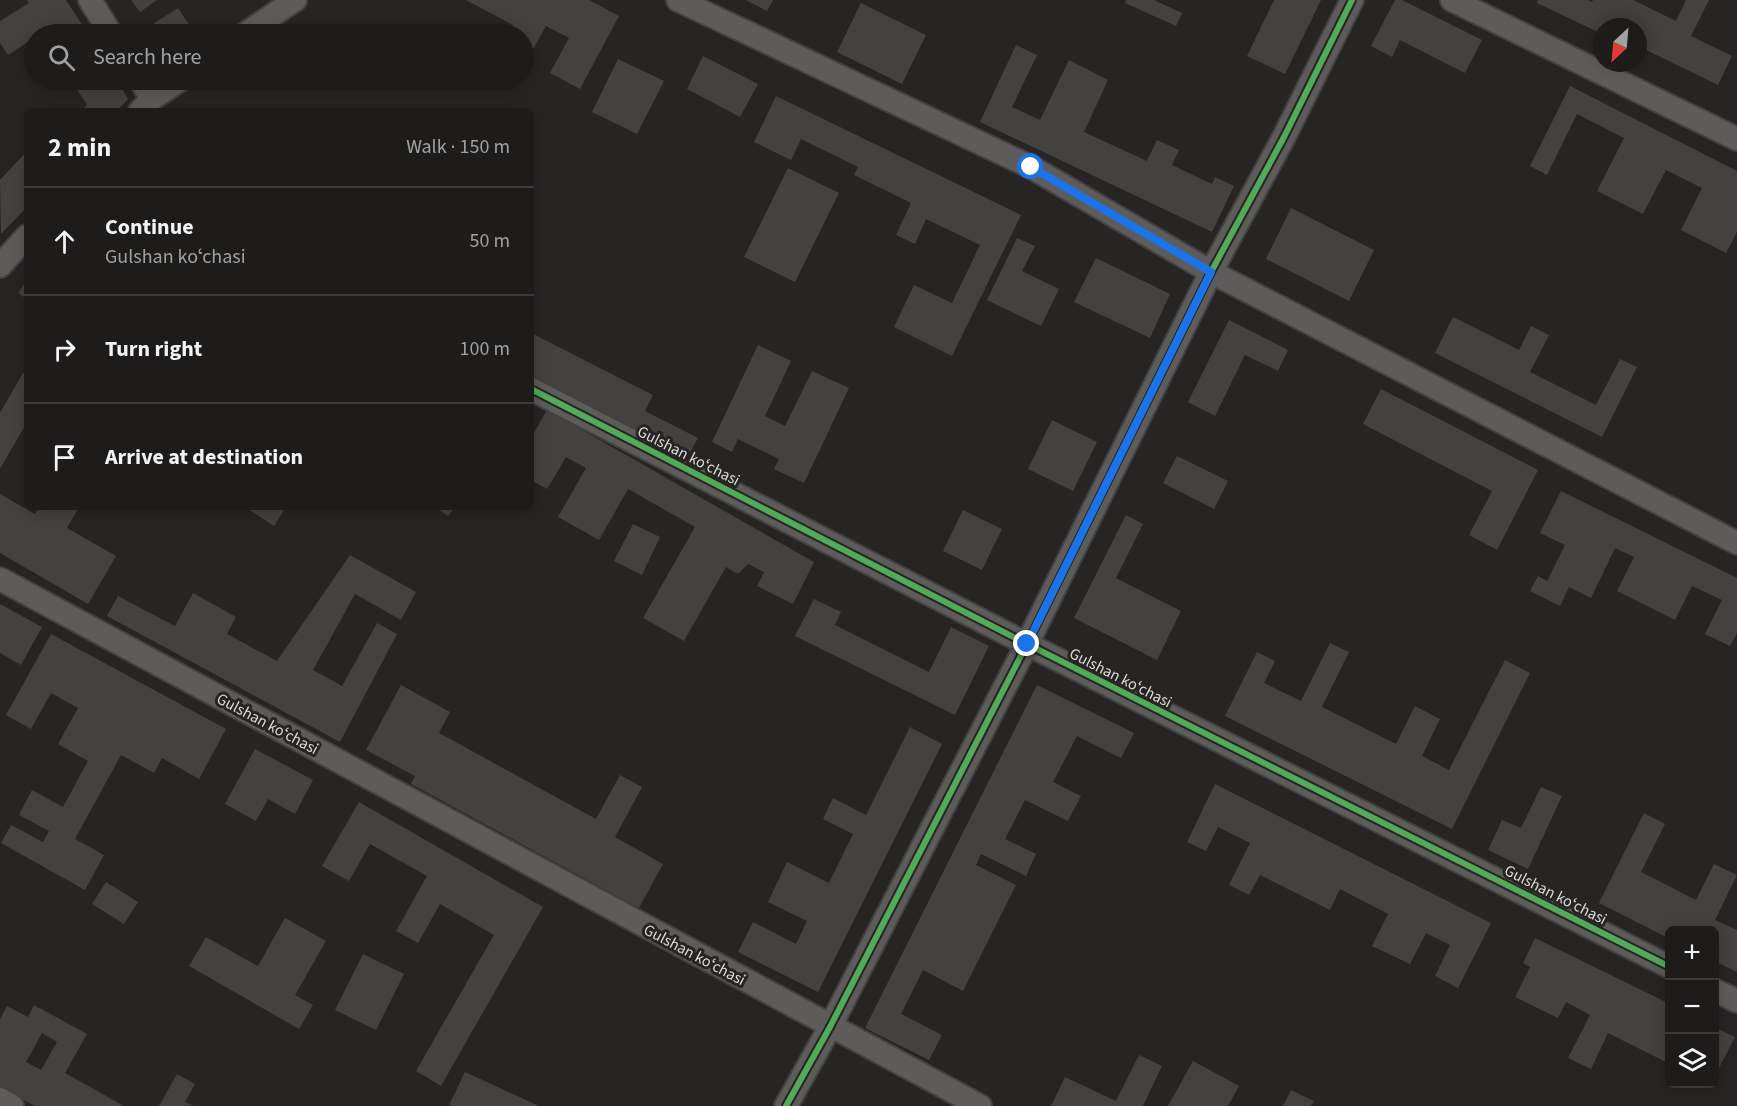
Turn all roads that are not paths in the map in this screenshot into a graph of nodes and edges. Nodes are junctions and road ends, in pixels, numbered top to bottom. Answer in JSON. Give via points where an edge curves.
{"nodes":[{"id":1,"x":90,"y":0,"type":"edge"},
{"id":2,"x":295,"y":0,"type":"edge"},
{"id":3,"x":678,"y":0,"type":"edge"},
{"id":4,"x":1352,"y":0,"type":"edge"},
{"id":5,"x":1452,"y":0,"type":"edge"},
{"id":6,"x":105,"y":24,"type":"edge"},
{"id":7,"x":260,"y":24,"type":"edge"},
{"id":8,"x":142,"y":90,"type":"edge"},
{"id":9,"x":166,"y":90,"type":"edge"},
{"id":10,"x":146,"y":105,"type":"edge"},
{"id":11,"x":1737,"y":139,"type":"edge"},
{"id":12,"x":24,"y":239,"type":"edge"},
{"id":13,"x":0,"y":266,"type":"edge"},
{"id":14,"x":1211,"y":272,"type":"junction"},
{"id":15,"x":534,"y":391,"type":"edge"},
{"id":16,"x":1737,"y":543,"type":"edge"},
{"id":17,"x":0,"y":579,"type":"edge"},
{"id":18,"x":1027,"y":644,"type":"junction"},
{"id":19,"x":1665,"y":964,"type":"edge"},
{"id":20,"x":1719,"y":992,"type":"edge"},
{"id":21,"x":1737,"y":1001,"type":"edge"},
{"id":22,"x":830,"y":1027,"type":"junction"},
{"id":23,"x":0,"y":1099,"type":"edge"},
{"id":24,"x":12,"y":1106,"type":"edge"},
{"id":25,"x":786,"y":1106,"type":"edge"},
{"id":26,"x":980,"y":1106,"type":"edge"}],
"edges":[{"from":1,"to":6,"type":"street"},
{"from":2,"to":7,"type":"street"},
{"from":3,"to":14,"type":"street","via":[[1031,167]]},
{"from":4,"to":14,"type":"street"},
{"from":5,"to":11,"type":"street"},
{"from":8,"to":10,"type":"street"},
{"from":9,"to":10,"type":"street"},
{"from":12,"to":13,"type":"street"},
{"from":14,"to":16,"type":"street"},
{"from":14,"to":18,"type":"street"},
{"from":15,"to":18,"type":"street","name":"Gulshan koʻchasi"},
{"from":17,"to":22,"type":"street","name":"Gulshan koʻchasi"},
{"from":18,"to":19,"type":"street","name":"Gulshan koʻchasi"},
{"from":18,"to":22,"type":"street"},
{"from":20,"to":21,"type":"street"},
{"from":22,"to":25,"type":"street"},
{"from":22,"to":26,"type":"street","name":"Gulshan koʻchasi"},
{"from":23,"to":24,"type":"street"}]}
